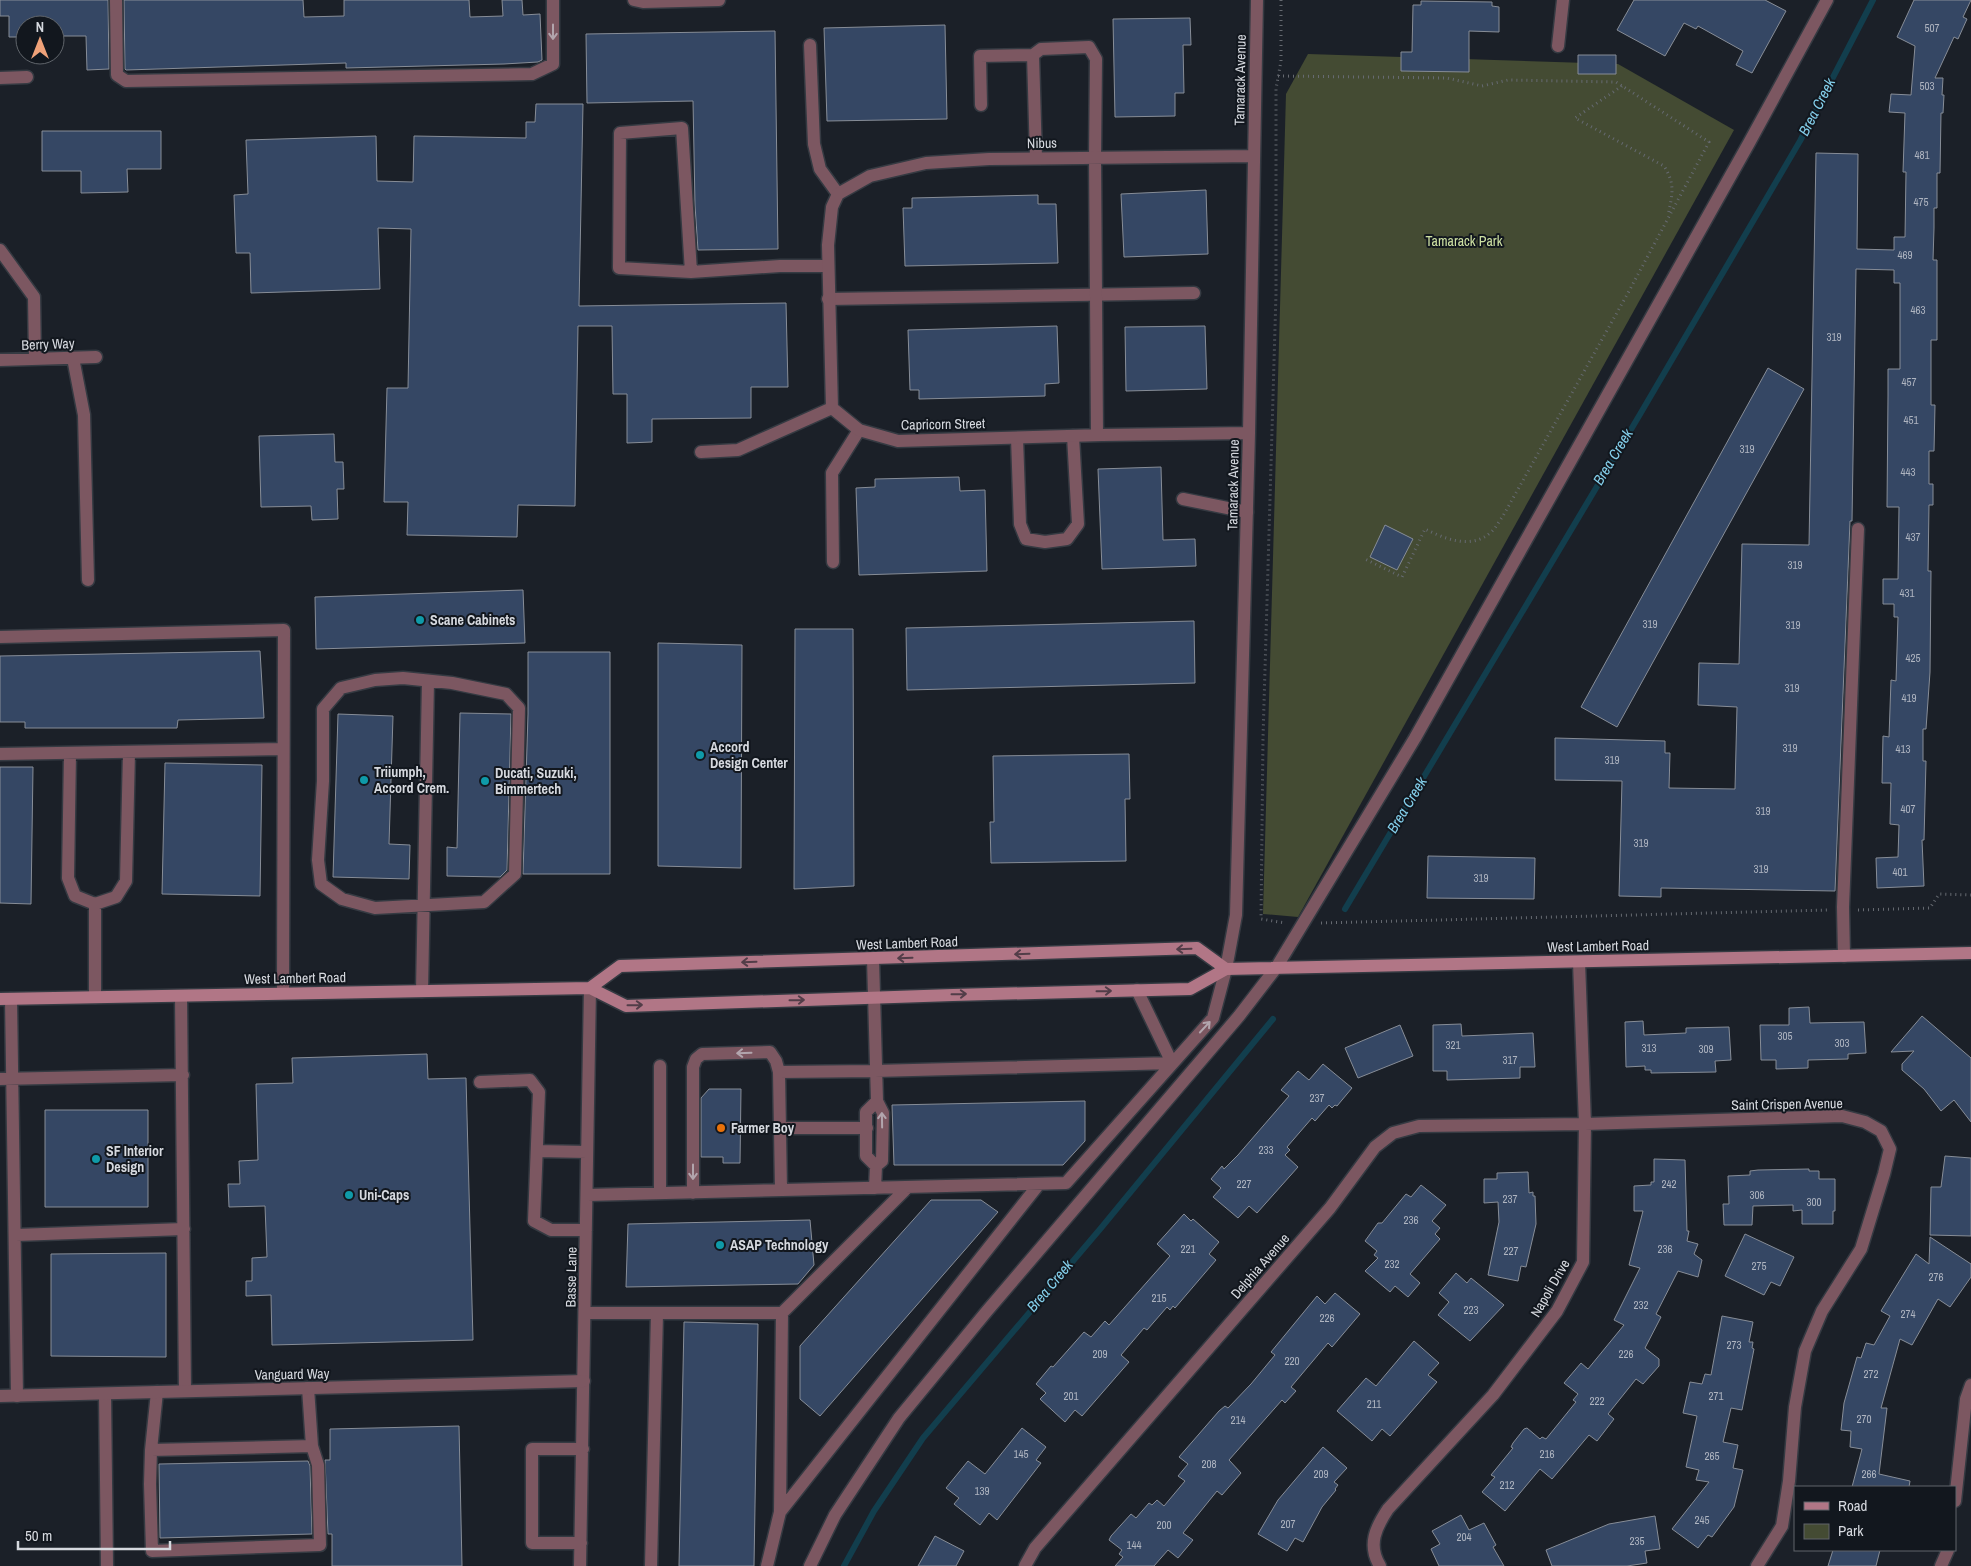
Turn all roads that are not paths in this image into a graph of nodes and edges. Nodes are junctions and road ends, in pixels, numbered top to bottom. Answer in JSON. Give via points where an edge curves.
{"nodes":[{"id":1,"x":116,"y":0,"type":"edge"},
{"id":2,"x":553,"y":0,"type":"edge"},
{"id":3,"x":634,"y":0,"type":"edge"},
{"id":4,"x":719,"y":0,"type":"edge"},
{"id":5,"x":1257,"y":0,"type":"edge"},
{"id":6,"x":1563,"y":0,"type":"edge"},
{"id":7,"x":1827,"y":0,"type":"edge"},
{"id":8,"x":810,"y":45,"type":"dead end"},
{"id":9,"x":1558,"y":46,"type":"dead end"},
{"id":10,"x":1033,"y":55,"type":"junction"},
{"id":11,"x":27,"y":77,"type":"dead end"},
{"id":12,"x":0,"y":78,"type":"edge"},
{"id":13,"x":981,"y":105,"type":"dead end"},
{"id":14,"x":1254,"y":156,"type":"junction"},
{"id":15,"x":1095,"y":157,"type":"junction"},
{"id":16,"x":1036,"y":158,"type":"junction"},
{"id":17,"x":838,"y":194,"type":"junction"},
{"id":18,"x":0,"y":250,"type":"edge"},
{"id":19,"x":828,"y":266,"type":"junction"},
{"id":20,"x":691,"y":272,"type":"junction"},
{"id":21,"x":1194,"y":293,"type":"dead end"},
{"id":22,"x":1097,"y":294,"type":"junction"},
{"id":23,"x":828,"y":299,"type":"junction"},
{"id":24,"x":96,"y":357,"type":"dead end"},
{"id":25,"x":73,"y":358,"type":"junction"},
{"id":26,"x":35,"y":359,"type":"junction"},
{"id":27,"x":0,"y":360,"type":"edge"},
{"id":28,"x":832,"y":408,"type":"junction"},
{"id":29,"x":859,"y":430,"type":"junction"},
{"id":30,"x":1249,"y":434,"type":"junction"},
{"id":31,"x":1096,"y":435,"type":"junction"},
{"id":32,"x":1073,"y":436,"type":"junction"},
{"id":33,"x":1017,"y":438,"type":"junction"},
{"id":34,"x":701,"y":452,"type":"dead end"},
{"id":35,"x":1183,"y":499,"type":"dead end"},
{"id":36,"x":1247,"y":512,"type":"junction"},
{"id":37,"x":1858,"y":529,"type":"dead end"},
{"id":38,"x":833,"y":562,"type":"dead end"},
{"id":39,"x":88,"y":580,"type":"dead end"},
{"id":40,"x":0,"y":637,"type":"edge"},
{"id":41,"x":428,"y":681,"type":"junction"},
{"id":42,"x":283,"y":749,"type":"junction"},
{"id":43,"x":129,"y":752,"type":"junction"},
{"id":44,"x":70,"y":753,"type":"junction"},
{"id":45,"x":0,"y":754,"type":"edge"},
{"id":46,"x":95,"y":904,"type":"junction"},
{"id":47,"x":424,"y":906,"type":"junction"},
{"id":48,"x":1971,"y":953,"type":"edge"},
{"id":49,"x":1844,"y":956,"type":"junction"},
{"id":50,"x":873,"y":959,"type":"junction"},
{"id":51,"x":1579,"y":962,"type":"junction"},
{"id":52,"x":1276,"y":968,"type":"junction"},
{"id":53,"x":1226,"y":969,"type":"junction"},
{"id":54,"x":590,"y":988,"type":"junction"},
{"id":55,"x":1136,"y":990,"type":"junction"},
{"id":56,"x":422,"y":991,"type":"junction"},
{"id":57,"x":283,"y":993,"type":"junction"},
{"id":58,"x":182,"y":996,"type":"junction"},
{"id":59,"x":95,"y":997,"type":"junction"},
{"id":60,"x":874,"y":998,"type":"junction"},
{"id":61,"x":6,"y":999,"type":"edge"},
{"id":62,"x":1172,"y":1063,"type":"junction"},
{"id":63,"x":660,"y":1066,"type":"dead end"},
{"id":64,"x":876,"y":1071,"type":"junction"},
{"id":65,"x":779,"y":1072,"type":"junction"},
{"id":66,"x":183,"y":1075,"type":"junction"},
{"id":67,"x":6,"y":1079,"type":"edge"},
{"id":68,"x":480,"y":1082,"type":"dead end"},
{"id":69,"x":877,"y":1101,"type":"junction"},
{"id":70,"x":1585,"y":1124,"type":"junction"},
{"id":71,"x":780,"y":1128,"type":"junction"},
{"id":72,"x":867,"y":1128,"type":"junction"},
{"id":73,"x":537,"y":1151,"type":"junction"},
{"id":74,"x":587,"y":1152,"type":"junction"},
{"id":75,"x":876,"y":1166,"type":"junction"},
{"id":76,"x":1039,"y":1184,"type":"junction"},
{"id":77,"x":908,"y":1187,"type":"junction"},
{"id":78,"x":876,"y":1188,"type":"junction"},
{"id":79,"x":781,"y":1190,"type":"junction"},
{"id":80,"x":660,"y":1193,"type":"junction"},
{"id":81,"x":693,"y":1193,"type":"junction"},
{"id":82,"x":586,"y":1195,"type":"junction"},
{"id":83,"x":184,"y":1229,"type":"junction"},
{"id":84,"x":586,"y":1230,"type":"junction"},
{"id":85,"x":16,"y":1235,"type":"junction"},
{"id":86,"x":585,"y":1313,"type":"junction"},
{"id":87,"x":657,"y":1313,"type":"junction"},
{"id":88,"x":782,"y":1313,"type":"junction"},
{"id":89,"x":584,"y":1381,"type":"junction"},
{"id":90,"x":1971,"y":1385,"type":"edge"},
{"id":91,"x":308,"y":1388,"type":"junction"},
{"id":92,"x":185,"y":1391,"type":"junction"},
{"id":93,"x":157,"y":1392,"type":"junction"},
{"id":94,"x":105,"y":1394,"type":"junction"},
{"id":95,"x":0,"y":1396,"type":"edge"},
{"id":96,"x":17,"y":1396,"type":"junction"},
{"id":97,"x":312,"y":1446,"type":"junction"},
{"id":98,"x":583,"y":1449,"type":"junction"},
{"id":99,"x":151,"y":1450,"type":"junction"},
{"id":100,"x":1956,"y":1492,"type":"edge"},
{"id":101,"x":780,"y":1512,"type":"junction"},
{"id":102,"x":581,"y":1543,"type":"junction"},
{"id":103,"x":1948,"y":1551,"type":"edge"},
{"id":104,"x":107,"y":1566,"type":"edge"},
{"id":105,"x":580,"y":1566,"type":"edge"},
{"id":106,"x":651,"y":1566,"type":"edge"},
{"id":107,"x":767,"y":1566,"type":"edge"},
{"id":108,"x":810,"y":1566,"type":"edge"},
{"id":109,"x":1025,"y":1566,"type":"edge"},
{"id":110,"x":1380,"y":1566,"type":"edge"},
{"id":111,"x":1757,"y":1566,"type":"edge"},
{"id":112,"x":1941,"y":1566,"type":"edge"}],
"edges":[{"from":2,"to":1,"type":"street","one_way":true,"via":[[553,64],[532,74],[126,82],[117,75]]},
{"from":3,"to":4,"type":"street"},
{"from":5,"to":14,"type":"street","name":"Tamarack Avenue"},
{"from":6,"to":9,"type":"street"},
{"from":7,"to":52,"type":"street","via":[[1415,738]]},
{"from":8,"to":17,"type":"street","via":[[814,144],[820,169]]},
{"from":10,"to":13,"type":"street","via":[[980,56]]},
{"from":10,"to":15,"type":"street","via":[[1041,49],[1090,47],[1096,59]]},
{"from":10,"to":16,"type":"street"},
{"from":11,"to":12,"type":"street"},
{"from":14,"to":15,"type":"street","name":"Nibus"},
{"from":14,"to":30,"type":"street","name":"Tamarack Avenue"},
{"from":15,"to":16,"type":"street","name":"Nibus"},
{"from":15,"to":22,"type":"street"},
{"from":16,"to":17,"type":"street","name":"Nibus","via":[[926,163],[870,176]]},
{"from":17,"to":19,"type":"street","via":[[832,207]]},
{"from":18,"to":26,"type":"street","via":[[34,297]]},
{"from":19,"to":20,"type":"street"},
{"from":19,"to":23,"type":"street"},
{"from":20,"to":20,"type":"street","via":[[619,268],[620,132],[682,128]]},
{"from":21,"to":22,"type":"street"},
{"from":22,"to":23,"type":"street"},
{"from":22,"to":31,"type":"street"},
{"from":23,"to":28,"type":"street"},
{"from":24,"to":25,"type":"street","name":"Berry Way"},
{"from":25,"to":26,"type":"street","name":"Berry Way"},
{"from":25,"to":39,"type":"street","via":[[84,415]]},
{"from":26,"to":27,"type":"street","name":"Berry Way"},
{"from":28,"to":29,"type":"street","name":"Capricorn Street"},
{"from":28,"to":34,"type":"street","via":[[738,450]]},
{"from":29,"to":33,"type":"street","name":"Capricorn Street","via":[[898,441]]},
{"from":29,"to":38,"type":"street","via":[[832,473]]},
{"from":30,"to":31,"type":"street","name":"Capricorn Street"},
{"from":30,"to":36,"type":"street","name":"Tamarack Avenue"},
{"from":31,"to":32,"type":"street","name":"Capricorn Street"},
{"from":32,"to":33,"type":"street","name":"Capricorn Street"},
{"from":32,"to":33,"type":"street","via":[[1078,524],[1067,539],[1045,542],[1026,539],[1020,524]]},
{"from":35,"to":36,"type":"street"},
{"from":36,"to":53,"type":"street","name":"Tamarack Avenue","via":[[1236,915]]},
{"from":37,"to":49,"type":"street","via":[[1843,910]]},
{"from":40,"to":42,"type":"street","via":[[284,630]]},
{"from":41,"to":47,"type":"street"},
{"from":41,"to":47,"type":"street","via":[[506,694],[519,708],[519,727],[515,874],[484,902]]},
{"from":41,"to":47,"type":"street","via":[[403,678],[375,680],[341,688],[323,709],[318,860],[321,884],[342,899],[375,908]]},
{"from":42,"to":43,"type":"street"},
{"from":42,"to":57,"type":"street"},
{"from":43,"to":44,"type":"street"},
{"from":43,"to":46,"type":"street","via":[[126,881],[116,898]]},
{"from":44,"to":45,"type":"street"},
{"from":44,"to":46,"type":"street","via":[[68,878],[76,896]]},
{"from":46,"to":59,"type":"street"},
{"from":47,"to":56,"type":"street"},
{"from":48,"to":49,"type":"main road","name":"West Lambert Road"},
{"from":49,"to":51,"type":"main road","name":"West Lambert Road"},
{"from":53,"to":50,"type":"main road","name":"West Lambert Road","one_way":true,"via":[[1197,948]]},
{"from":50,"to":54,"type":"main road","name":"West Lambert Road","one_way":true,"via":[[620,966]]},
{"from":50,"to":60,"type":"street"},
{"from":51,"to":52,"type":"main road","name":"West Lambert Road"},
{"from":51,"to":70,"type":"street","name":"Napoli Drive"},
{"from":52,"to":53,"type":"main road","name":"West Lambert Road"},
{"from":52,"to":108,"type":"street","via":[[899,1418],[835,1515]]},
{"from":53,"to":55,"type":"main road","name":"West Lambert Road","via":[[1190,989]]},
{"from":62,"to":53,"type":"street","name":"Tamarack Avenue","one_way":true,"via":[[1214,1018]]},
{"from":54,"to":56,"type":"main road","name":"West Lambert Road"},
{"from":54,"to":60,"type":"main road","name":"West Lambert Road","one_way":true,"via":[[626,1006]]},
{"from":54,"to":74,"type":"street","name":"Basse Lane"},
{"from":60,"to":55,"type":"main road","name":"West Lambert Road","one_way":true},
{"from":55,"to":62,"type":"street"},
{"from":56,"to":57,"type":"main road","name":"West Lambert Road"},
{"from":57,"to":58,"type":"main road","name":"West Lambert Road"},
{"from":58,"to":59,"type":"main road","name":"West Lambert Road"},
{"from":58,"to":66,"type":"street"},
{"from":59,"to":61,"type":"main road","name":"West Lambert Road"},
{"from":60,"to":64,"type":"street"},
{"from":61,"to":67,"type":"street"},
{"from":62,"to":64,"type":"street"},
{"from":62,"to":76,"type":"street","name":"Tamarack Avenue","via":[[1066,1183]]},
{"from":63,"to":80,"type":"street"},
{"from":64,"to":65,"type":"street"},
{"from":64,"to":69,"type":"street"},
{"from":65,"to":71,"type":"street"},
{"from":65,"to":81,"type":"street","one_way":true,"via":[[770,1052],[702,1054],[696,1060],[693,1067]]},
{"from":66,"to":67,"type":"street"},
{"from":66,"to":83,"type":"street"},
{"from":67,"to":85,"type":"street"},
{"from":68,"to":73,"type":"street","via":[[530,1080],[540,1092]]},
{"from":69,"to":72,"type":"street","via":[[866,1112]]},
{"from":75,"to":69,"type":"street","one_way":true,"via":[[882,1161],[882,1113]]},
{"from":70,"to":109,"type":"street","name":"Delphia Avenue","via":[[1419,1126],[1393,1134],[1375,1147],[1330,1208],[1035,1548]]},
{"from":70,"to":110,"type":"street","name":"Napoli Drive","via":[[1582,1262],[1557,1311],[1493,1395],[1377,1525],[1372,1542]]},
{"from":70,"to":111,"type":"street","name":"Saint Crispen Avenue","via":[[1842,1116],[1865,1122],[1881,1132],[1890,1149],[1861,1250],[1822,1311],[1806,1351],[1794,1407],[1789,1482],[1782,1526]]},
{"from":71,"to":72,"type":"street"},
{"from":71,"to":79,"type":"street"},
{"from":72,"to":75,"type":"street","via":[[866,1156]]},
{"from":73,"to":74,"type":"street"},
{"from":73,"to":84,"type":"street","via":[[534,1221],[551,1230]]},
{"from":74,"to":82,"type":"street","name":"Basse Lane"},
{"from":75,"to":78,"type":"street"},
{"from":76,"to":77,"type":"street","name":"Tamarack Avenue"},
{"from":76,"to":101,"type":"street"},
{"from":77,"to":78,"type":"street","name":"Tamarack Avenue"},
{"from":77,"to":88,"type":"street"},
{"from":78,"to":79,"type":"street","name":"Tamarack Avenue"},
{"from":79,"to":81,"type":"street","name":"Tamarack Avenue"},
{"from":80,"to":81,"type":"street","name":"Tamarack Avenue"},
{"from":80,"to":82,"type":"street","name":"Tamarack Avenue"},
{"from":82,"to":84,"type":"street","name":"Basse Lane"},
{"from":83,"to":85,"type":"street"},
{"from":83,"to":92,"type":"street"},
{"from":84,"to":86,"type":"street","name":"Basse Lane"},
{"from":85,"to":96,"type":"street"},
{"from":86,"to":87,"type":"street"},
{"from":86,"to":89,"type":"street","name":"Basse Lane"},
{"from":87,"to":88,"type":"street"},
{"from":87,"to":106,"type":"street"},
{"from":88,"to":101,"type":"street"},
{"from":89,"to":91,"type":"street","name":"Vanguard Way"},
{"from":89,"to":98,"type":"street","name":"Basse Lane"},
{"from":90,"to":100,"type":"street","via":[[1966,1399]]},
{"from":91,"to":92,"type":"street","name":"Vanguard Way"},
{"from":91,"to":97,"type":"street"},
{"from":92,"to":93,"type":"street","name":"Vanguard Way"},
{"from":93,"to":94,"type":"street","name":"Vanguard Way"},
{"from":93,"to":99,"type":"street"},
{"from":94,"to":96,"type":"street","name":"Vanguard Way"},
{"from":94,"to":104,"type":"street"},
{"from":95,"to":96,"type":"street","name":"Vanguard Way"},
{"from":97,"to":99,"type":"street"},
{"from":97,"to":99,"type":"street","via":[[318,1465],[320,1545],[152,1552]]},
{"from":98,"to":102,"type":"street","name":"Basse Lane"},
{"from":98,"to":102,"type":"street","via":[[532,1449],[532,1543]]},
{"from":101,"to":107,"type":"street"},
{"from":102,"to":105,"type":"street","name":"Basse Lane"},
{"from":103,"to":112,"type":"street"}]}
